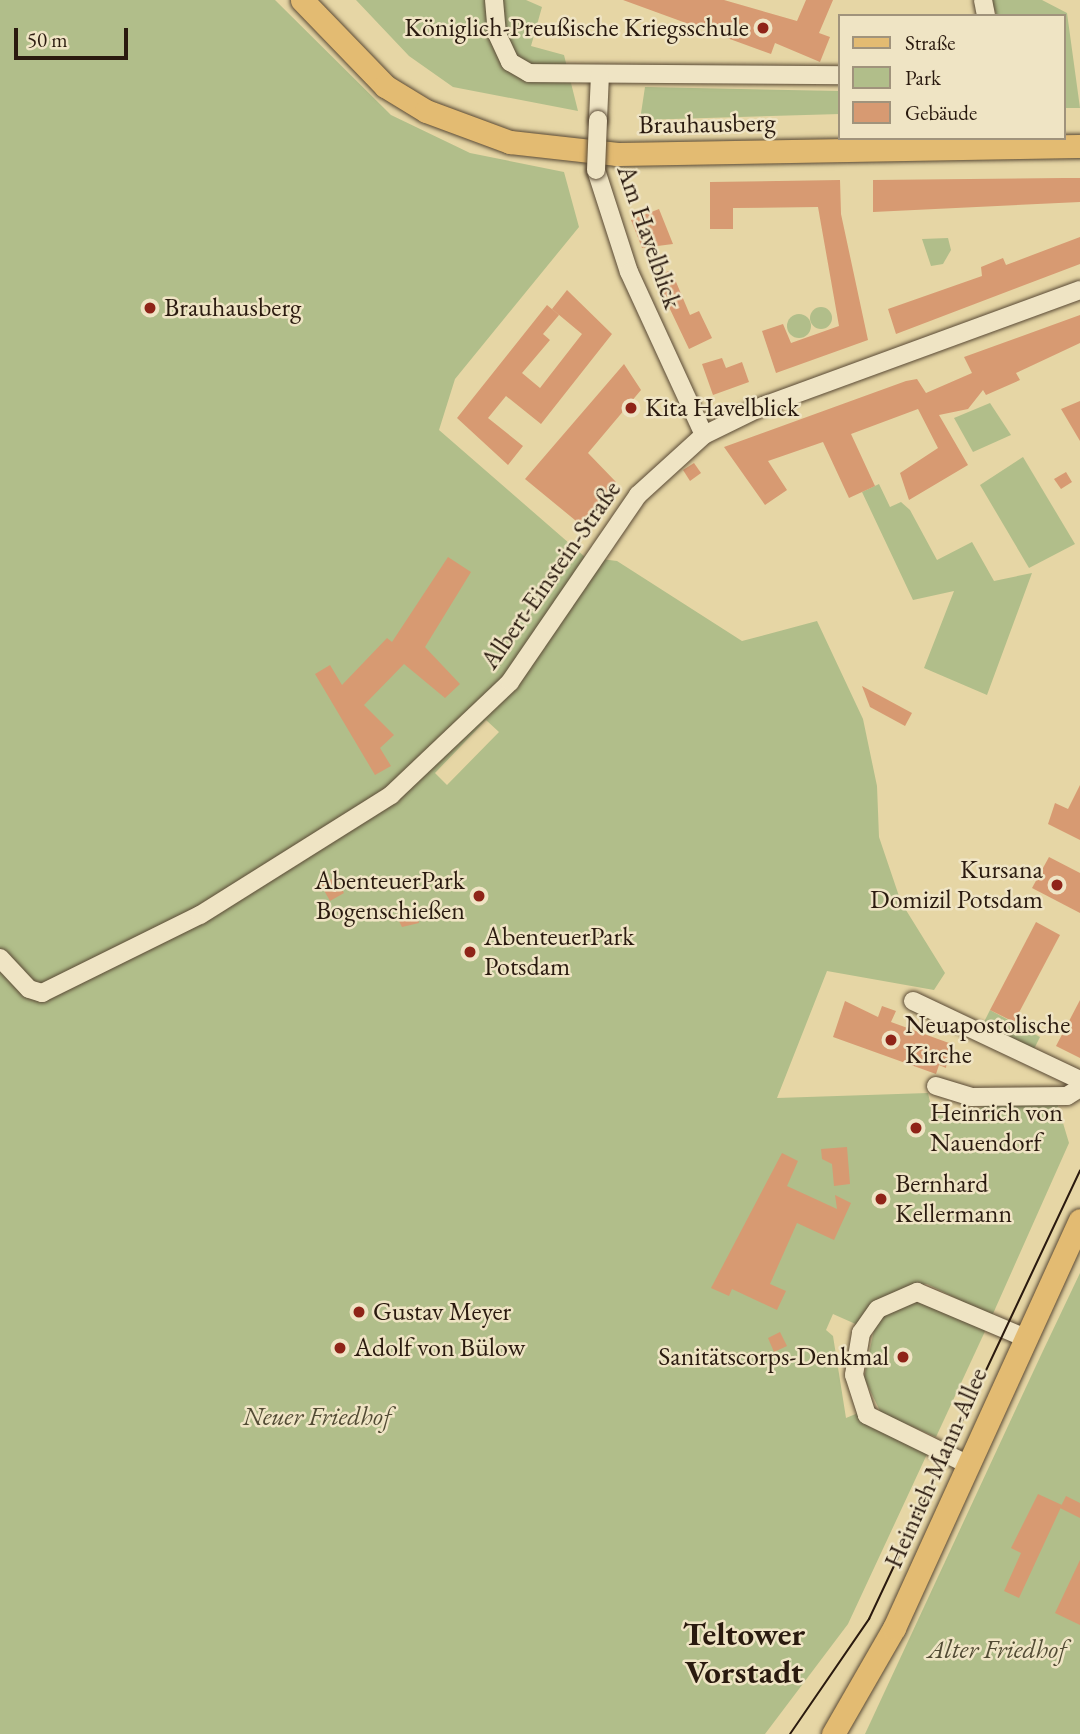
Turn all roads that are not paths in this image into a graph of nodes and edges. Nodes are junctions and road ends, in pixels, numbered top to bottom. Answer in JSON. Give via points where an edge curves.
{"nodes":[{"id":1,"x":302,"y":0,"type":"edge"},
{"id":2,"x":494,"y":0,"type":"edge"},
{"id":3,"x":600,"y":75,"type":"junction"},
{"id":4,"x":838,"y":75,"type":"edge"},
{"id":5,"x":1080,"y":146,"type":"edge"},
{"id":6,"x":1080,"y":290,"type":"edge"},
{"id":7,"x":704,"y":435,"type":"junction"},
{"id":8,"x":0,"y":958,"type":"edge"},
{"id":9,"x":913,"y":1001,"type":"dead end"},
{"id":10,"x":1080,"y":1080,"type":"edge"},
{"id":11,"x":936,"y":1086,"type":"dead end"},
{"id":12,"x":1080,"y":1088,"type":"edge"},
{"id":13,"x":1080,"y":1220,"type":"edge"},
{"id":14,"x":1026,"y":1338,"type":"junction"},
{"id":15,"x":969,"y":1465,"type":"junction"},
{"id":16,"x":833,"y":1734,"type":"edge"}],
"edges":[{"from":1,"to":5,"type":"main road","name":"Brauhausberg","via":[[385,86],[426,111],[510,142],[617,154]]},
{"from":2,"to":3,"type":"street","via":[[497,34],[510,62],[529,73]]},
{"from":3,"to":4,"type":"street"},
{"from":3,"to":7,"type":"street","name":"Am Havelblick","bridge":true,"via":[[596,170],[629,272]]},
{"from":6,"to":7,"type":"street","name":"Albert-Einstein-Straße","via":[[763,406]]},
{"from":7,"to":8,"type":"street","name":"Albert-Einstein-Straße","via":[[638,495],[510,682],[391,795],[200,915],[41,993],[29,989]]},
{"from":9,"to":10,"type":"street"},
{"from":11,"to":12,"type":"street","via":[[971,1097],[1067,1096]]},
{"from":13,"to":14,"type":"main road","name":"Heinrich-Mann-Allee"},
{"from":14,"to":15,"type":"main road","name":"Heinrich-Mann-Allee"},
{"from":14,"to":15,"type":"street","via":[[917,1292],[878,1309],[861,1334],[854,1375],[867,1415]]},
{"from":15,"to":16,"type":"main road","name":"Heinrich-Mann-Allee","via":[[894,1628]]}]}
